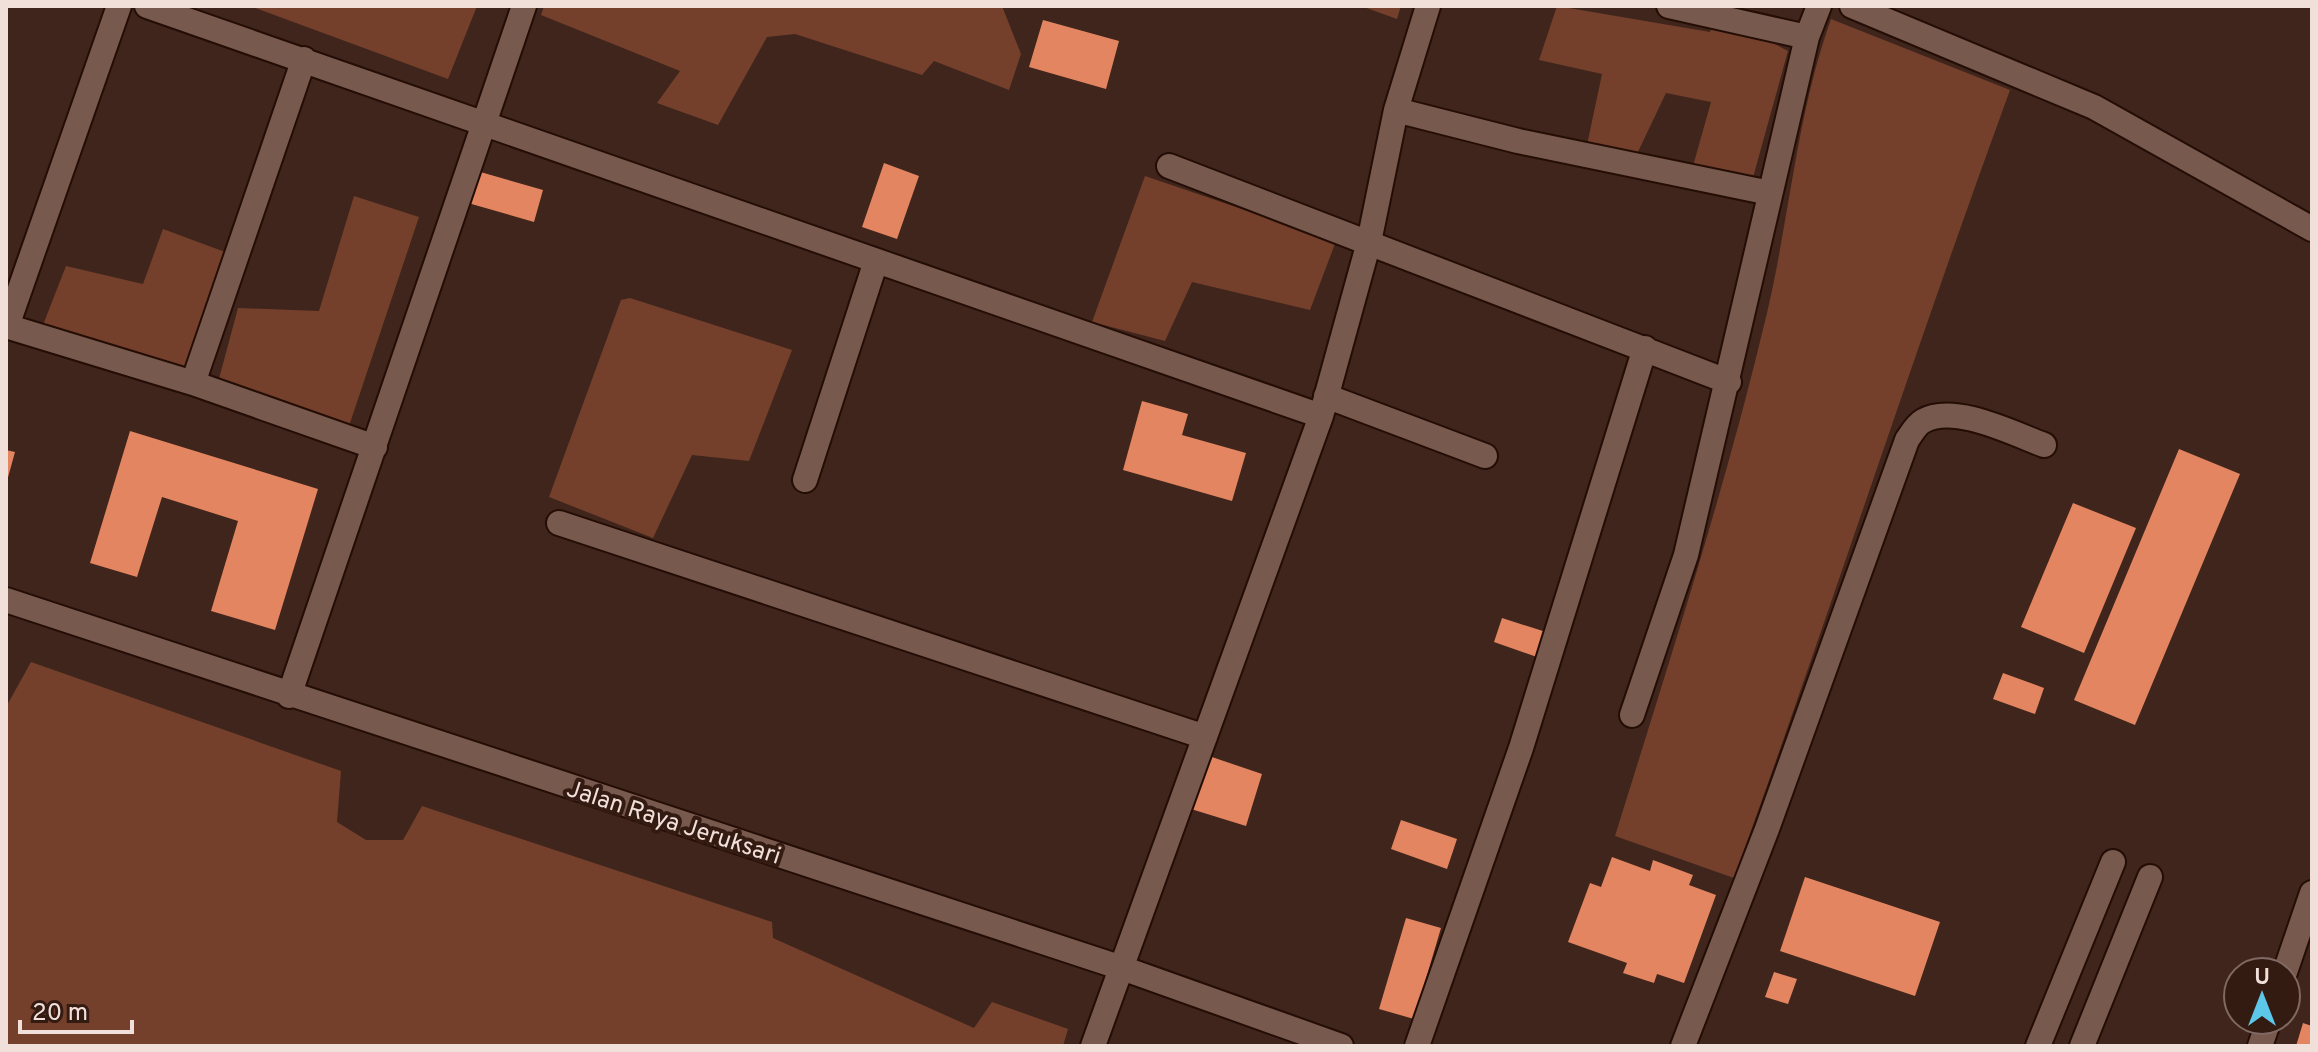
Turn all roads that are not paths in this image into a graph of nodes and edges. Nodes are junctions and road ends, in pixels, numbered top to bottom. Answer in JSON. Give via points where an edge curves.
{"nodes":[{"id":1,"x":119,"y":6,"type":"edge"},
{"id":2,"x":147,"y":6,"type":"edge"},
{"id":3,"x":524,"y":6,"type":"edge"},
{"id":4,"x":1428,"y":6,"type":"edge"},
{"id":5,"x":1669,"y":6,"type":"edge"},
{"id":6,"x":1819,"y":6,"type":"edge"},
{"id":7,"x":1852,"y":6,"type":"edge"},
{"id":8,"x":1807,"y":37,"type":"junction"},
{"id":9,"x":304,"y":59,"type":"junction"},
{"id":10,"x":1396,"y":110,"type":"junction"},
{"id":11,"x":483,"y":124,"type":"junction"},
{"id":12,"x":1169,"y":166,"type":"dead end"},
{"id":13,"x":1770,"y":193,"type":"junction"},
{"id":14,"x":2312,"y":229,"type":"edge"},
{"id":15,"x":1369,"y":242,"type":"junction"},
{"id":16,"x":876,"y":261,"type":"junction"},
{"id":17,"x":7,"y":326,"type":"edge"},
{"id":18,"x":1645,"y":348,"type":"junction"},
{"id":19,"x":1729,"y":382,"type":"junction"},
{"id":20,"x":193,"y":383,"type":"junction"},
{"id":21,"x":1324,"y":406,"type":"junction"},
{"id":22,"x":2044,"y":445,"type":"dead end"},
{"id":23,"x":375,"y":447,"type":"junction"},
{"id":24,"x":1485,"y":456,"type":"dead end"},
{"id":25,"x":805,"y":480,"type":"dead end"},
{"id":26,"x":559,"y":523,"type":"dead end"},
{"id":27,"x":6,"y":600,"type":"edge"},
{"id":28,"x":289,"y":696,"type":"junction"},
{"id":29,"x":1632,"y":715,"type":"dead end"},
{"id":30,"x":1205,"y":737,"type":"junction"},
{"id":31,"x":2113,"y":862,"type":"dead end"},
{"id":32,"x":2150,"y":877,"type":"dead end"},
{"id":33,"x":2312,"y":893,"type":"edge"},
{"id":34,"x":2290,"y":956,"type":"edge"},
{"id":35,"x":1118,"y":977,"type":"junction"},
{"id":36,"x":1093,"y":1046,"type":"edge"},
{"id":37,"x":1341,"y":1046,"type":"edge"},
{"id":38,"x":1417,"y":1046,"type":"edge"},
{"id":39,"x":1683,"y":1046,"type":"edge"},
{"id":40,"x":2038,"y":1046,"type":"edge"},
{"id":41,"x":2082,"y":1046,"type":"edge"}],
"edges":[{"from":1,"to":17,"type":"street"},
{"from":2,"to":9,"type":"street"},
{"from":3,"to":11,"type":"street"},
{"from":4,"to":10,"type":"street"},
{"from":5,"to":8,"type":"street"},
{"from":6,"to":8,"type":"street"},
{"from":7,"to":14,"type":"street","via":[[2094,107]]},
{"from":8,"to":13,"type":"street"},
{"from":9,"to":11,"type":"street"},
{"from":9,"to":20,"type":"street"},
{"from":10,"to":13,"type":"street"},
{"from":10,"to":15,"type":"street"},
{"from":11,"to":16,"type":"street"},
{"from":11,"to":23,"type":"street"},
{"from":12,"to":15,"type":"street"},
{"from":13,"to":19,"type":"street"},
{"from":15,"to":18,"type":"street"},
{"from":15,"to":21,"type":"street"},
{"from":16,"to":21,"type":"street"},
{"from":16,"to":25,"type":"street"},
{"from":17,"to":20,"type":"street"},
{"from":18,"to":19,"type":"street"},
{"from":18,"to":38,"type":"street","via":[[1521,748]]},
{"from":19,"to":29,"type":"street","via":[[1686,555]]},
{"from":20,"to":23,"type":"street"},
{"from":21,"to":24,"type":"street"},
{"from":21,"to":30,"type":"street"},
{"from":22,"to":39,"type":"street","via":[[1970,418],[1940,415],[1921,421],[1907,440]]},
{"from":23,"to":28,"type":"street"},
{"from":26,"to":30,"type":"street"},
{"from":27,"to":28,"type":"street","name":"Jalan Raya Jeruksari"},
{"from":28,"to":35,"type":"street","name":"Jalan Raya Jeruksari"},
{"from":30,"to":35,"type":"street"},
{"from":31,"to":40,"type":"street"},
{"from":32,"to":41,"type":"street"},
{"from":33,"to":34,"type":"street"},
{"from":35,"to":36,"type":"street"},
{"from":35,"to":37,"type":"street","name":"Jalan Raya Jeruksari"}]}
